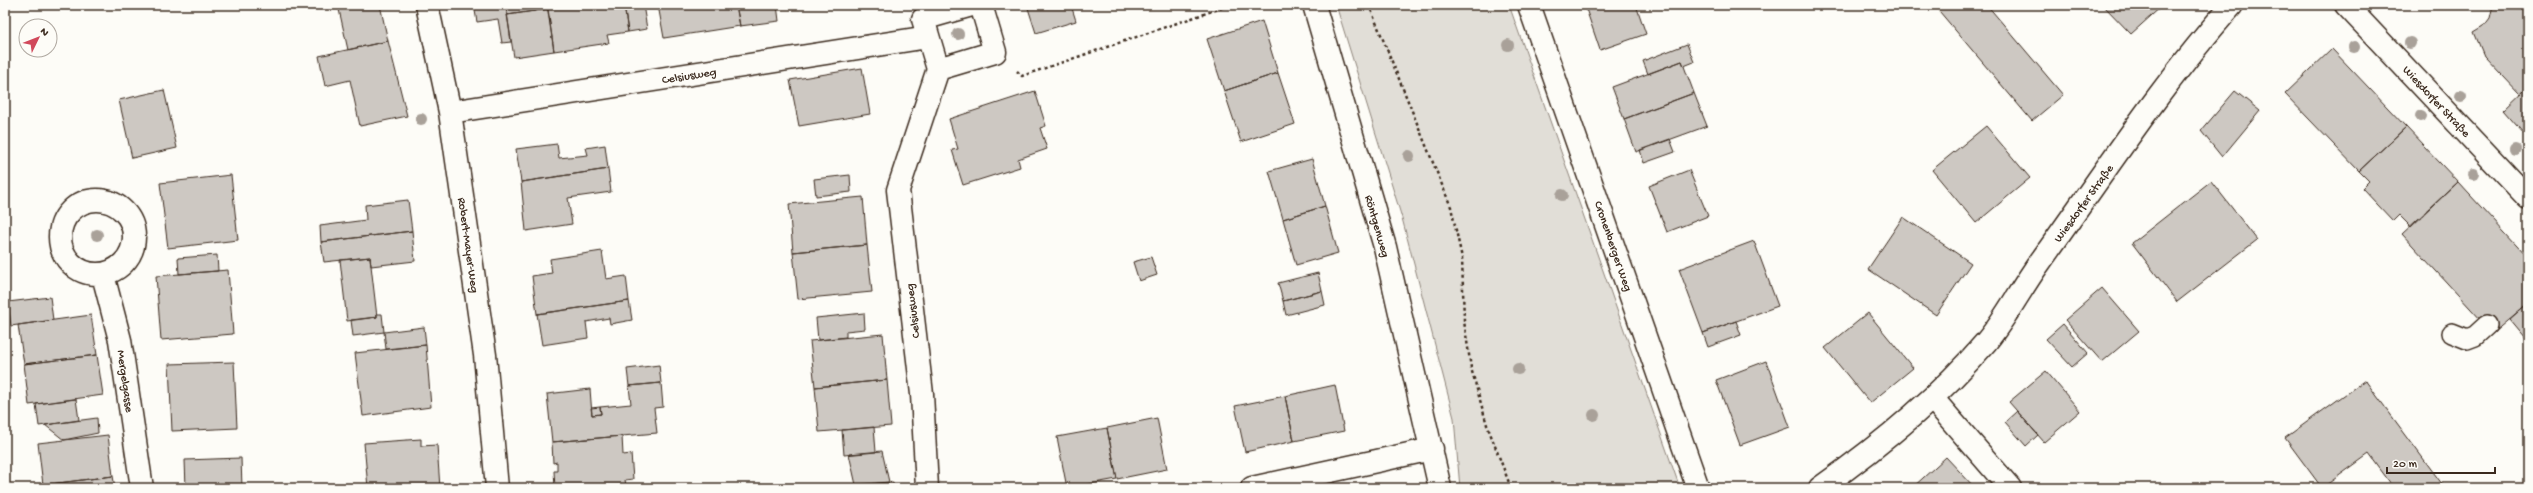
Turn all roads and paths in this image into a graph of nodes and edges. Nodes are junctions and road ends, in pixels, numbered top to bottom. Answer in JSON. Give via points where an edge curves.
{"nodes":[{"id":1,"x":427,"y":5,"type":"edge"},
{"id":2,"x":972,"y":5,"type":"edge"},
{"id":3,"x":981,"y":5,"type":"edge"},
{"id":4,"x":1230,"y":5,"type":"edge"},
{"id":5,"x":1314,"y":5,"type":"edge"},
{"id":6,"x":1369,"y":5,"type":"edge"},
{"id":7,"x":1529,"y":5,"type":"edge"},
{"id":8,"x":2232,"y":5,"type":"edge"},
{"id":9,"x":2346,"y":5,"type":"edge"},
{"id":10,"x":928,"y":37,"type":"junction"},
{"id":11,"x":995,"y":52,"type":"junction"},
{"id":12,"x":938,"y":69,"type":"junction"},
{"id":13,"x":450,"y":112,"type":"junction"},
{"id":14,"x":2528,"y":198,"type":"edge"},
{"id":15,"x":103,"y":275,"type":"dead end"},
{"id":16,"x":2487,"y":325,"type":"dead end"},
{"id":17,"x":2452,"y":333,"type":"dead end"},
{"id":18,"x":1933,"y":399,"type":"junction"},
{"id":19,"x":1432,"y":449,"type":"junction"},
{"id":20,"x":142,"y":488,"type":"edge"},
{"id":21,"x":496,"y":488,"type":"edge"},
{"id":22,"x":927,"y":488,"type":"edge"},
{"id":23,"x":1252,"y":488,"type":"edge"},
{"id":24,"x":1440,"y":488,"type":"edge"},
{"id":25,"x":1511,"y":488,"type":"edge"},
{"id":26,"x":1698,"y":488,"type":"edge"},
{"id":27,"x":1820,"y":488,"type":"edge"},
{"id":28,"x":2010,"y":488,"type":"edge"}],
"edges":[{"from":1,"to":13,"type":"street","name":"Robert-Mayer-Weg"},
{"from":2,"to":10,"type":"street","via":[[923,19]]},
{"from":3,"to":11,"type":"street"},
{"from":4,"to":11,"type":"path","via":[[1022,76]]},
{"from":5,"to":19,"type":"street","name":"Röntgenweg","via":[[1385,247]]},
{"from":6,"to":25,"type":"path","via":[[1451,207],[1462,258],[1464,321],[1471,368],[1486,426]]},
{"from":7,"to":26,"type":"street","name":"Cronenberger Weg"},
{"from":8,"to":18,"type":"street","name":"Wiesdorfer Straße","via":[[2190,52],[2038,264],[1987,341]]},
{"from":9,"to":14,"type":"street","name":"Wiesdorfer Straße"},
{"from":10,"to":12,"type":"street"},
{"from":10,"to":13,"type":"street","name":"Celsiusweg"},
{"from":11,"to":12,"type":"street"},
{"from":12,"to":22,"type":"street","name":"Celsiusweg","via":[[898,190],[922,394]]},
{"from":13,"to":21,"type":"street","name":"Robert-Mayer-Weg","via":[[485,355]]},
{"from":15,"to":20,"type":"street","name":"Mergelgasse","via":[[120,340]]},
{"from":16,"to":17,"type":"lane","via":[[2475,336],[2467,339]]},
{"from":18,"to":27,"type":"street","name":"Wiesdorfer Straße","via":[[1871,452]]},
{"from":18,"to":28,"type":"street"},
{"from":19,"to":23,"type":"street"},
{"from":19,"to":24,"type":"street","name":"Röntgenweg"}]}
